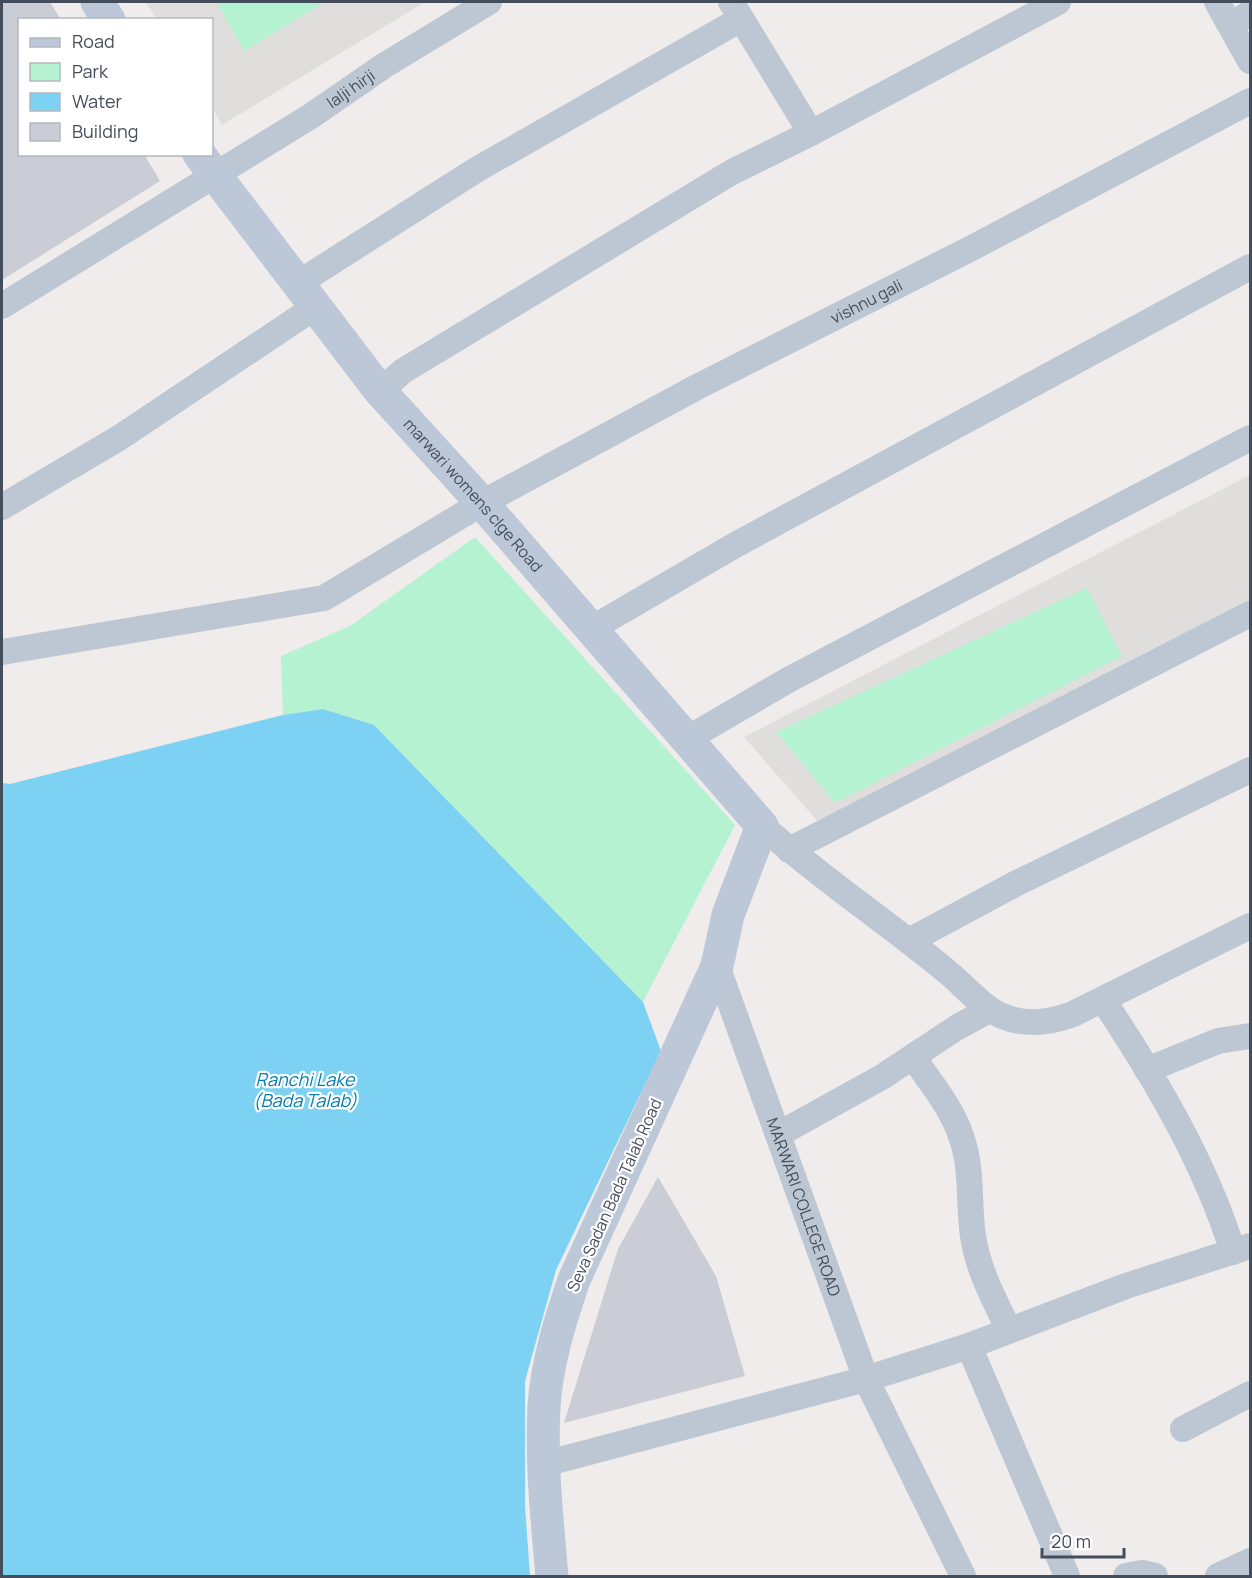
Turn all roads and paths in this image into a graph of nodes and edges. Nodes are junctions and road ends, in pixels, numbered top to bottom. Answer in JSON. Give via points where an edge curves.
{"nodes":[{"id":1,"x":97,"y":2,"type":"edge"},
{"id":2,"x":489,"y":2,"type":"edge"},
{"id":3,"x":1058,"y":2,"type":"edge"},
{"id":4,"x":1217,"y":2,"type":"edge"},
{"id":5,"x":736,"y":10,"type":"edge"},
{"id":6,"x":108,"y":18,"type":"edge"},
{"id":7,"x":1241,"y":19,"type":"edge"},
{"id":8,"x":1251,"y":61,"type":"edge"},
{"id":9,"x":1251,"y":101,"type":"edge"},
{"id":10,"x":811,"y":133,"type":"junction"},
{"id":11,"x":206,"y":165,"type":"edge"},
{"id":12,"x":1251,"y":267,"type":"edge"},
{"id":13,"x":306,"y":295,"type":"junction"},
{"id":14,"x":2,"y":306,"type":"edge"},
{"id":15,"x":380,"y":391,"type":"junction"},
{"id":16,"x":1251,"y":438,"type":"edge"},
{"id":17,"x":482,"y":503,"type":"junction"},
{"id":18,"x":2,"y":507,"type":"edge"},
{"id":19,"x":1251,"y":614,"type":"edge"},
{"id":20,"x":591,"y":629,"type":"junction"},
{"id":21,"x":2,"y":652,"type":"edge"},
{"id":22,"x":687,"y":739,"type":"junction"},
{"id":23,"x":1251,"y":770,"type":"edge"},
{"id":24,"x":762,"y":826,"type":"junction"},
{"id":25,"x":789,"y":850,"type":"junction"},
{"id":26,"x":1251,"y":926,"type":"edge"},
{"id":27,"x":909,"y":942,"type":"junction"},
{"id":28,"x":717,"y":966,"type":"junction"},
{"id":29,"x":1103,"y":1000,"type":"junction"},
{"id":30,"x":989,"y":1010,"type":"junction"},
{"id":31,"x":1251,"y":1036,"type":"edge"},
{"id":32,"x":914,"y":1058,"type":"junction"},
{"id":33,"x":1147,"y":1070,"type":"junction"},
{"id":34,"x":779,"y":1134,"type":"junction"},
{"id":35,"x":1242,"y":1249,"type":"edge"},
{"id":36,"x":1009,"y":1330,"type":"junction"},
{"id":37,"x":969,"y":1346,"type":"junction"},
{"id":38,"x":866,"y":1379,"type":"junction"},
{"id":39,"x":1251,"y":1395,"type":"edge"},
{"id":40,"x":1183,"y":1429,"type":"dead end"},
{"id":41,"x":544,"y":1464,"type":"junction"},
{"id":42,"x":1251,"y":1561,"type":"edge"},
{"id":43,"x":552,"y":1576,"type":"edge"},
{"id":44,"x":963,"y":1576,"type":"edge"},
{"id":45,"x":1066,"y":1576,"type":"edge"},
{"id":46,"x":1126,"y":1576,"type":"edge"},
{"id":47,"x":1155,"y":1576,"type":"edge"},
{"id":48,"x":1218,"y":1576,"type":"edge"}],
"edges":[{"from":1,"to":6,"type":"street"},
{"from":2,"to":11,"type":"street","name":"lalji hirji"},
{"from":3,"to":10,"type":"street"},
{"from":4,"to":7,"type":"street"},
{"from":5,"to":10,"type":"street"},
{"from":5,"to":13,"type":"street","via":[[476,170]]},
{"from":7,"to":8,"type":"street"},
{"from":9,"to":17,"type":"street","name":"vishnu gali","via":[[697,387]]},
{"from":10,"to":15,"type":"street","via":[[732,172],[646,222],[403,371]]},
{"from":11,"to":13,"type":"street","name":"marwari womens clge Road"},
{"from":11,"to":14,"type":"street","name":"lalji hirji"},
{"from":12,"to":20,"type":"street","via":[[737,544]]},
{"from":13,"to":15,"type":"street","name":"marwari womens clge Road"},
{"from":13,"to":18,"type":"street","via":[[119,438]]},
{"from":15,"to":17,"type":"street","name":"marwari womens clge Road"},
{"from":16,"to":22,"type":"street","via":[[790,679]]},
{"from":17,"to":20,"type":"street","name":"marwari womens clge Road"},
{"from":17,"to":21,"type":"street","name":"vishnu gali","via":[[324,598]]},
{"from":19,"to":25,"type":"street"},
{"from":20,"to":22,"type":"street","name":"marwari womens clge Road"},
{"from":22,"to":24,"type":"street","name":"marwari womens clge Road"},
{"from":23,"to":27,"type":"street","via":[[1014,884]]},
{"from":24,"to":25,"type":"street"},
{"from":24,"to":28,"type":"street","via":[[728,915]]},
{"from":25,"to":27,"type":"street"},
{"from":26,"to":29,"type":"street"},
{"from":27,"to":30,"type":"street"},
{"from":28,"to":34,"type":"street","name":"MARWARI COLLEGE ROAD"},
{"from":28,"to":41,"type":"street","name":"Seva Sadan Bada Talab Road","via":[[574,1280],[547,1379]]},
{"from":29,"to":30,"type":"street","via":[[1051,1022],[1030,1022]]},
{"from":29,"to":33,"type":"street"},
{"from":30,"to":32,"type":"street"},
{"from":31,"to":33,"type":"street","via":[[1218,1041]]},
{"from":32,"to":34,"type":"street"},
{"from":32,"to":36,"type":"street","via":[[961,1135],[968,1159],[973,1237],[979,1263]]},
{"from":33,"to":35,"type":"street"},
{"from":34,"to":38,"type":"street","name":"MARWARI COLLEGE ROAD"},
{"from":35,"to":36,"type":"street","via":[[1126,1286]]},
{"from":36,"to":37,"type":"street"},
{"from":37,"to":38,"type":"street"},
{"from":37,"to":45,"type":"street"},
{"from":38,"to":41,"type":"street"},
{"from":38,"to":44,"type":"street","name":"MARWARI COLLEGE ROAD"},
{"from":39,"to":40,"type":"street"},
{"from":41,"to":43,"type":"street","name":"Seva Sadan Bada Talab Road"},
{"from":42,"to":48,"type":"street"},
{"from":46,"to":47,"type":"street"}]}
